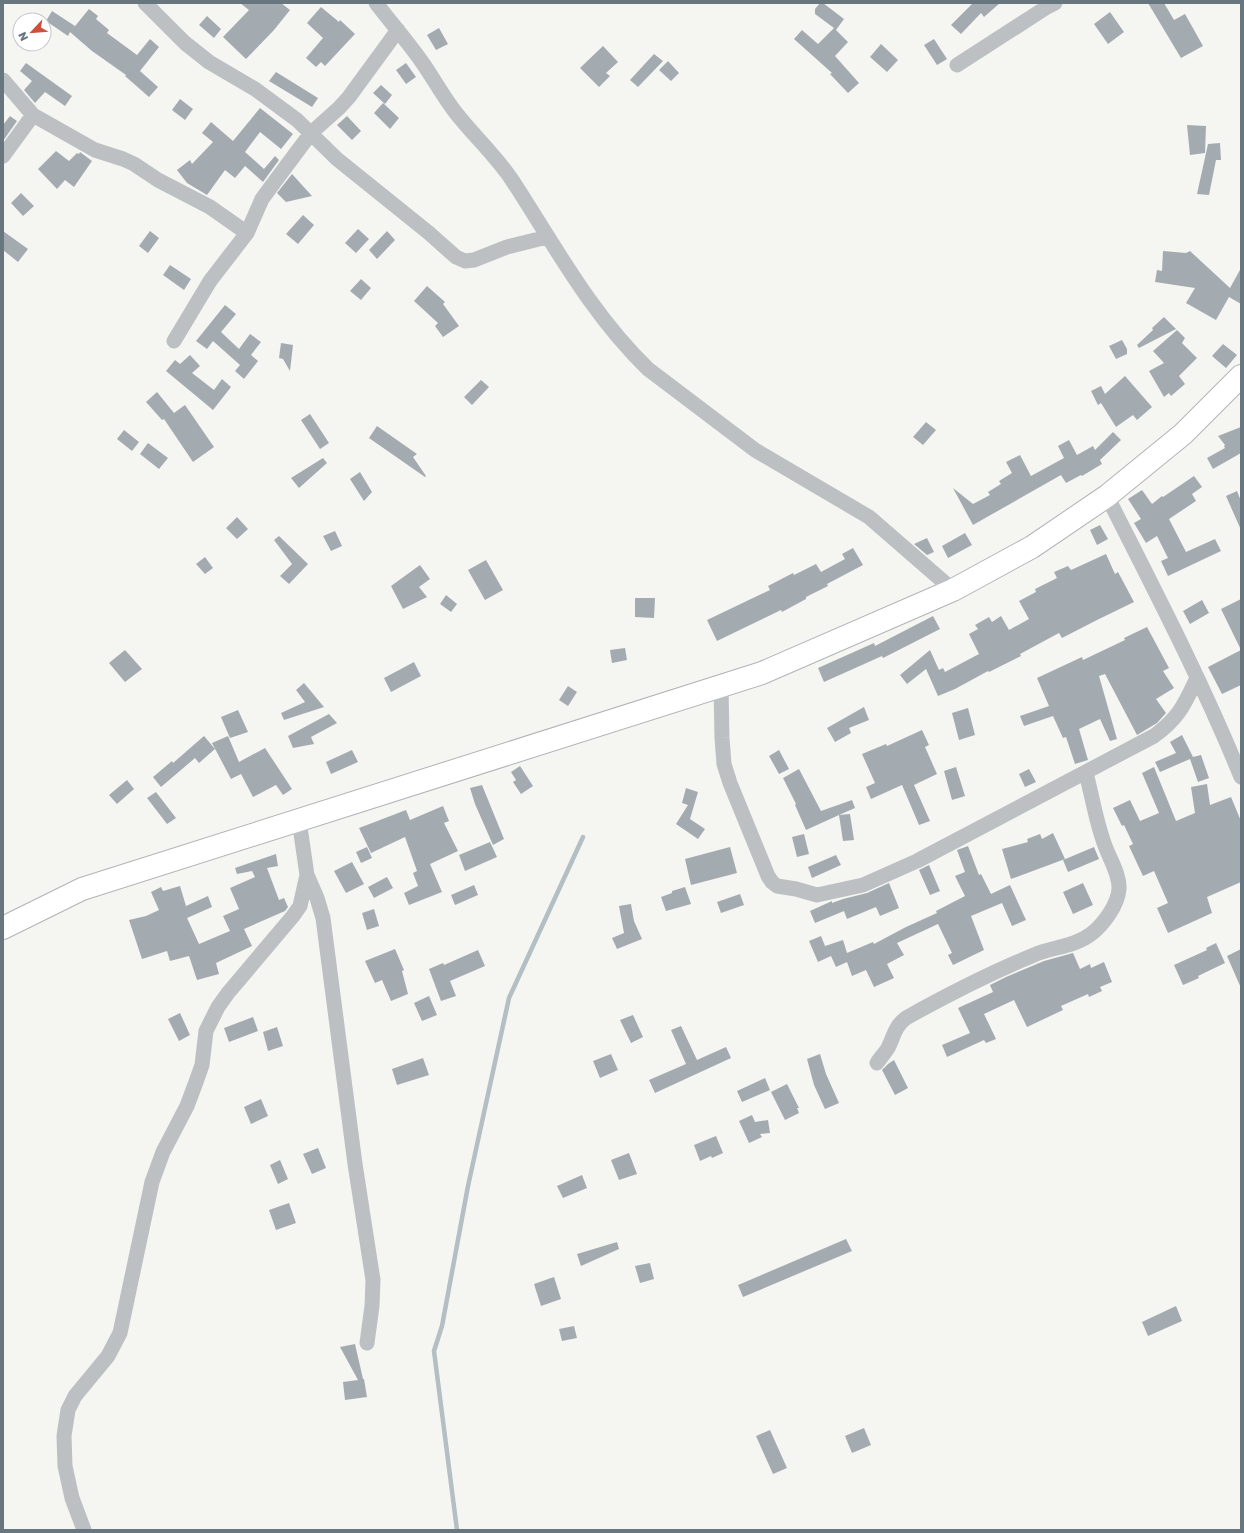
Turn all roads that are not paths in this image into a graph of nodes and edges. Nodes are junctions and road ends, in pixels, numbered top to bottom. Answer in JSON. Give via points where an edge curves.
{"nodes":[{"id":1,"x":145,"y":3,"type":"edge"},
{"id":2,"x":376,"y":3,"type":"edge"},
{"id":3,"x":1055,"y":3,"type":"edge"},
{"id":4,"x":398,"y":30,"type":"junction"},
{"id":5,"x":957,"y":65,"type":"dead end"},
{"id":6,"x":3,"y":80,"type":"edge"},
{"id":7,"x":32,"y":115,"type":"junction"},
{"id":8,"x":311,"y":133,"type":"junction"},
{"id":9,"x":3,"y":156,"type":"edge"},
{"id":10,"x":247,"y":233,"type":"junction"},
{"id":11,"x":547,"y":237,"type":"junction"},
{"id":12,"x":174,"y":341,"type":"dead end"},
{"id":13,"x":1241,"y":376,"type":"edge"},
{"id":14,"x":1107,"y":496,"type":"junction"},
{"id":15,"x":953,"y":590,"type":"junction"},
{"id":16,"x":1197,"y":678,"type":"junction"},
{"id":17,"x":721,"y":686,"type":"junction"},
{"id":18,"x":1086,"y":773,"type":"junction"},
{"id":19,"x":1241,"y":777,"type":"edge"},
{"id":20,"x":299,"y":820,"type":"junction"},
{"id":21,"x":307,"y":875,"type":"junction"},
{"id":22,"x":3,"y":928,"type":"edge"},
{"id":23,"x":877,"y":1063,"type":"dead end"},
{"id":24,"x":366,"y":1343,"type":"dead end"},
{"id":25,"x":84,"y":1530,"type":"edge"}],
"edges":[{"from":1,"to":8,"type":"street","via":[[209,62],[255,90]]},
{"from":2,"to":4,"type":"street"},
{"from":3,"to":5,"type":"street"},
{"from":4,"to":8,"type":"street","via":[[349,97]]},
{"from":4,"to":11,"type":"street","via":[[457,114],[504,169]]},
{"from":6,"to":7,"type":"street"},
{"from":7,"to":9,"type":"street"},
{"from":7,"to":10,"type":"street","via":[[95,150],[134,164],[158,180],[210,207]]},
{"from":8,"to":10,"type":"street","via":[[262,199]]},
{"from":8,"to":11,"type":"street","via":[[337,159],[456,257],[465,261]]},
{"from":10,"to":12,"type":"street","via":[[210,282]]},
{"from":11,"to":15,"type":"street","via":[[616,336],[648,369],[756,450],[869,517]]},
{"from":13,"to":14,"type":"main road","via":[[1183,434]]},
{"from":14,"to":15,"type":"main road","via":[[1032,547]]},
{"from":14,"to":16,"type":"street"},
{"from":15,"to":17,"type":"main road","via":[[762,672]]},
{"from":16,"to":18,"type":"street","via":[[1176,717],[1167,726],[1154,736]]},
{"from":16,"to":19,"type":"street"},
{"from":17,"to":18,"type":"street","via":[[724,764],[768,876],[777,886],[810,894],[824,895],[863,885],[918,861]]},
{"from":17,"to":20,"type":"main road"},
{"from":18,"to":23,"type":"street","via":[[1104,842],[1118,878],[1117,899],[1100,926],[1080,941],[1035,954],[906,1018],[898,1025]]},
{"from":20,"to":21,"type":"street"},
{"from":20,"to":22,"type":"main road","via":[[82,889]]},
{"from":21,"to":24,"type":"street","via":[[323,918],[354,1156],[372,1268],[372,1306]]},
{"from":21,"to":25,"type":"street","via":[[300,906],[294,916],[228,993],[206,1031],[202,1065],[196,1082],[187,1106],[163,1152],[152,1182],[120,1333],[108,1356],[75,1396],[68,1410],[64,1436],[65,1466],[72,1498]]}]}
